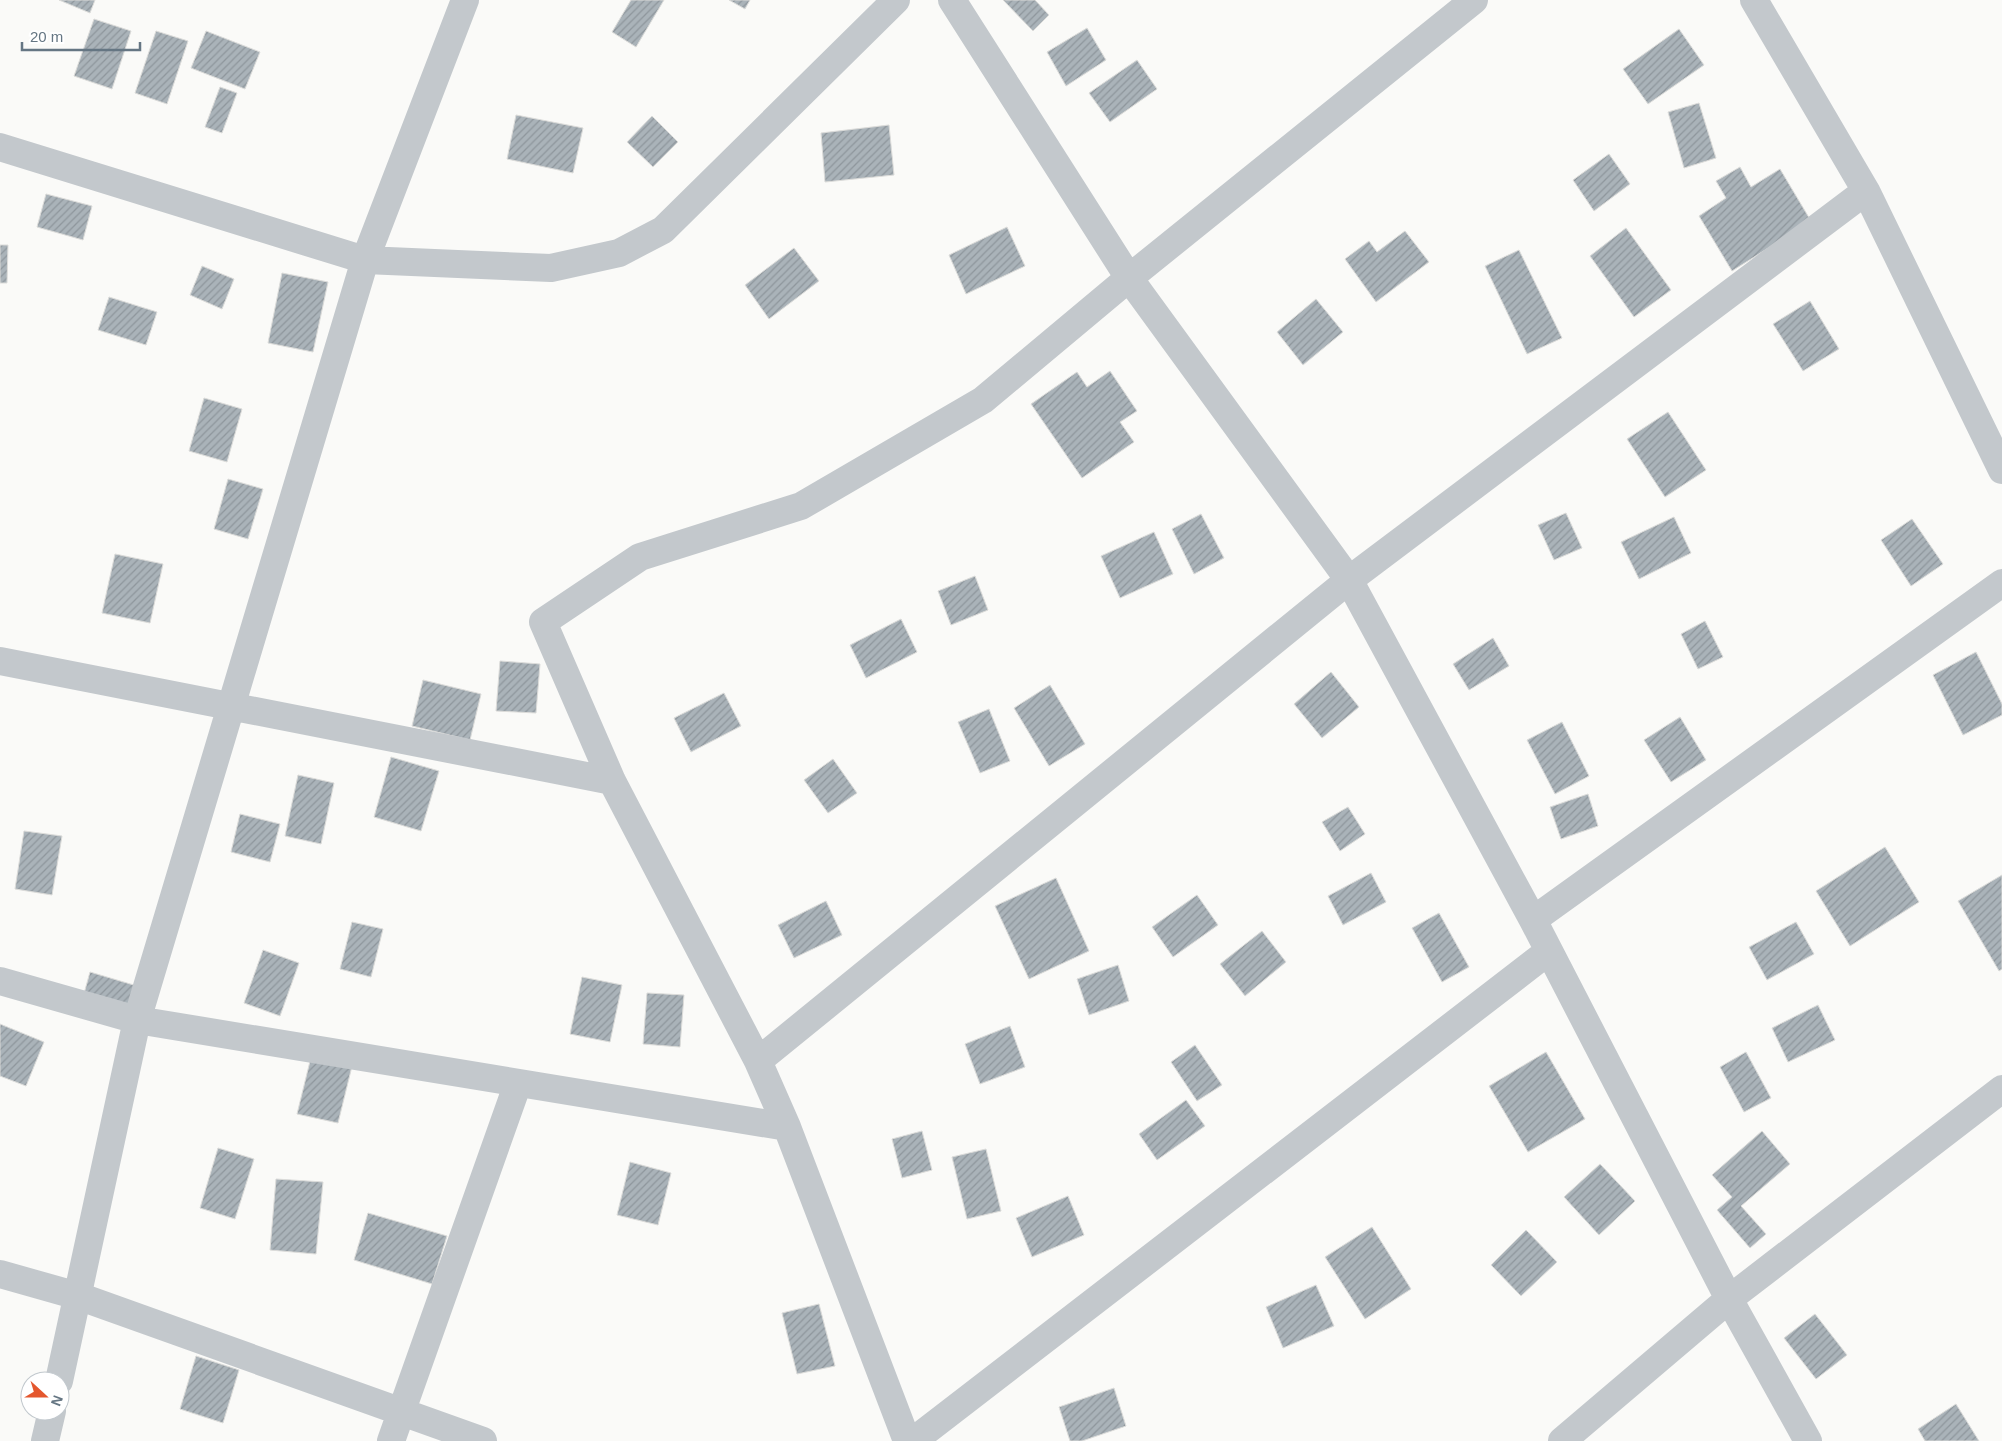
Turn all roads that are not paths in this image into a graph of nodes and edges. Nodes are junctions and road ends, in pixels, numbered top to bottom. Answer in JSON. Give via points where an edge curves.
{"nodes":[{"id":1,"x":465,"y":0,"type":"edge"},
{"id":2,"x":896,"y":0,"type":"edge"},
{"id":3,"x":952,"y":0,"type":"edge"},
{"id":4,"x":1474,"y":0,"type":"edge"},
{"id":5,"x":1754,"y":0,"type":"edge"},
{"id":6,"x":0,"y":147,"type":"edge"},
{"id":7,"x":1866,"y":191,"type":"junction"},
{"id":8,"x":365,"y":260,"type":"junction"},
{"id":9,"x":1129,"y":278,"type":"junction"},
{"id":10,"x":2002,"y":470,"type":"edge"},
{"id":11,"x":1349,"y":580,"type":"junction"},
{"id":12,"x":2002,"y":583,"type":"edge"},
{"id":13,"x":0,"y":661,"type":"edge"},
{"id":14,"x":230,"y":707,"type":"junction"},
{"id":15,"x":612,"y":781,"type":"junction"},
{"id":16,"x":1533,"y":920,"type":"junction"},
{"id":17,"x":1549,"y":951,"type":"junction"},
{"id":18,"x":0,"y":980,"type":"edge"},
{"id":19,"x":137,"y":1020,"type":"junction"},
{"id":20,"x":758,"y":1061,"type":"junction"},
{"id":21,"x":518,"y":1083,"type":"junction"},
{"id":22,"x":2002,"y":1089,"type":"edge"},
{"id":23,"x":786,"y":1127,"type":"junction"},
{"id":24,"x":0,"y":1274,"type":"edge"},
{"id":25,"x":78,"y":1296,"type":"junction"},
{"id":26,"x":1729,"y":1299,"type":"junction"},
{"id":27,"x":61,"y":1371,"type":"edge"},
{"id":28,"x":402,"y":1411,"type":"junction"},
{"id":29,"x":50,"y":1421,"type":"edge"},
{"id":30,"x":45,"y":1441,"type":"edge"},
{"id":31,"x":391,"y":1441,"type":"edge"},
{"id":32,"x":483,"y":1441,"type":"edge"},
{"id":33,"x":907,"y":1441,"type":"edge"},
{"id":34,"x":912,"y":1441,"type":"edge"},
{"id":35,"x":1562,"y":1441,"type":"edge"},
{"id":36,"x":1808,"y":1441,"type":"edge"}],
"edges":[{"from":1,"to":8,"type":"street"},
{"from":2,"to":8,"type":"street","via":[[663,230],[619,253],[551,268]]},
{"from":3,"to":9,"type":"street"},
{"from":4,"to":9,"type":"street"},
{"from":5,"to":7,"type":"street"},
{"from":6,"to":8,"type":"street"},
{"from":7,"to":10,"type":"street"},
{"from":7,"to":11,"type":"street"},
{"from":8,"to":14,"type":"street"},
{"from":9,"to":11,"type":"street"},
{"from":9,"to":15,"type":"street","via":[[974,406],[801,506],[640,557],[543,622]]},
{"from":11,"to":16,"type":"street"},
{"from":11,"to":20,"type":"street"},
{"from":12,"to":16,"type":"street"},
{"from":13,"to":14,"type":"street"},
{"from":14,"to":15,"type":"street"},
{"from":14,"to":19,"type":"street"},
{"from":15,"to":20,"type":"street"},
{"from":16,"to":17,"type":"street"},
{"from":17,"to":26,"type":"street"},
{"from":17,"to":34,"type":"street"},
{"from":18,"to":19,"type":"street"},
{"from":19,"to":21,"type":"street"},
{"from":19,"to":25,"type":"street"},
{"from":20,"to":23,"type":"street"},
{"from":21,"to":23,"type":"street"},
{"from":21,"to":28,"type":"street"},
{"from":22,"to":26,"type":"street"},
{"from":23,"to":33,"type":"street"},
{"from":24,"to":25,"type":"street"},
{"from":25,"to":27,"type":"street"},
{"from":25,"to":28,"type":"street"},
{"from":26,"to":35,"type":"street"},
{"from":26,"to":36,"type":"street"},
{"from":28,"to":31,"type":"street"},
{"from":28,"to":32,"type":"street"},
{"from":29,"to":30,"type":"street"}]}
